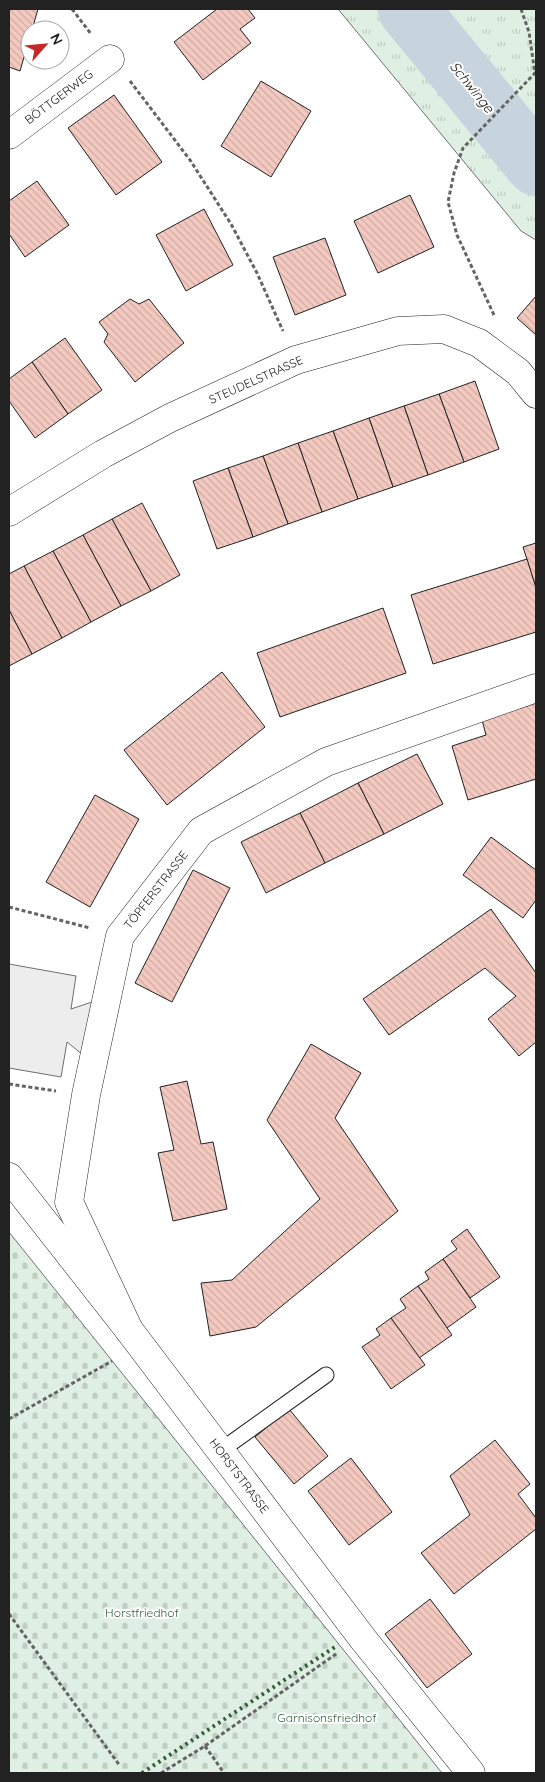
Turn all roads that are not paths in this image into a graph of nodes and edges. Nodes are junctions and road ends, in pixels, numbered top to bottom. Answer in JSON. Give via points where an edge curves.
{"nodes":[{"id":1,"x":110,"y":59,"type":"road end"},
{"id":2,"x":9,"y":135,"type":"edge"},
{"id":3,"x":536,"y":394,"type":"edge"},
{"id":4,"x":9,"y":512,"type":"edge"},
{"id":5,"x":536,"y":688,"type":"edge"},
{"id":6,"x":9,"y":1177,"type":"edge"},
{"id":7,"x":135,"y":1338,"type":"junction"},
{"id":8,"x":326,"y":1375,"type":"dead end"},
{"id":9,"x":220,"y":1451,"type":"junction"},
{"id":10,"x":471,"y":1773,"type":"edge"}],
"edges":[{"from":1,"to":2,"type":"street","name":"BÖTTGERWEG"},
{"from":3,"to":4,"type":"street","name":"STEUDELSTRASSE","via":[[518,372],[479,343],[444,329],[398,331],[296,360],[170,418]]},
{"from":5,"to":7,"type":"street","name":"TÖPFERSTRASSE","via":[[326,762],[201,831],[120,936],[86,1095],[69,1202]]},
{"from":6,"to":7,"type":"street","name":"HORSTSTRASSE"},
{"from":7,"to":9,"type":"street","name":"HORSTSTRASSE"},
{"from":8,"to":9,"type":"lane"},
{"from":9,"to":10,"type":"street","name":"HORSTSTRASSE","via":[[363,1640]]}]}
